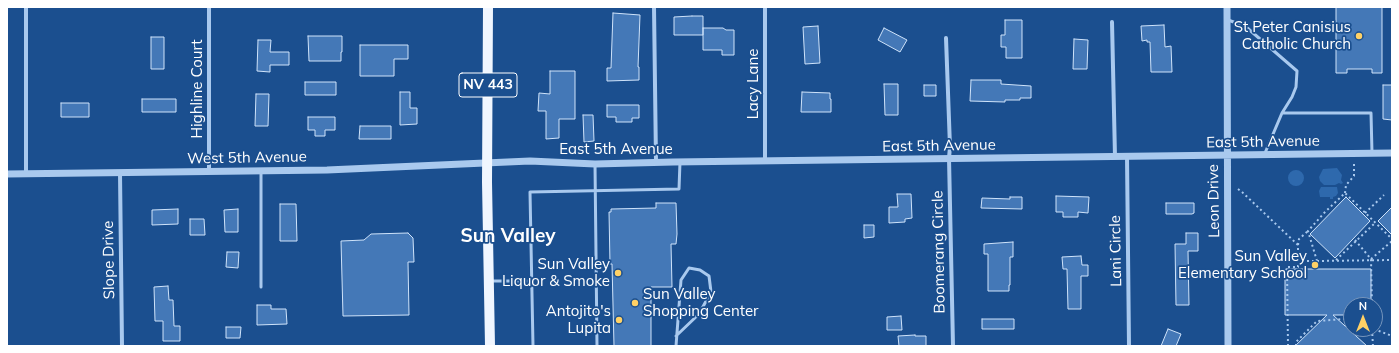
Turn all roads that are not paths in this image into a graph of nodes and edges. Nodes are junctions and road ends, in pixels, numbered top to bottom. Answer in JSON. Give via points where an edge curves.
{"nodes":[{"id":1,"x":26,"y":7,"type":"edge"},
{"id":2,"x":209,"y":7,"type":"edge"},
{"id":3,"x":488,"y":7,"type":"edge"},
{"id":4,"x":654,"y":7,"type":"edge"},
{"id":5,"x":765,"y":7,"type":"edge"},
{"id":6,"x":1226,"y":7,"type":"edge"},
{"id":7,"x":1226,"y":20,"type":"junction"},
{"id":8,"x":1112,"y":22,"type":"dead end"},
{"id":9,"x":946,"y":38,"type":"dead end"},
{"id":10,"x":1282,"y":113,"type":"junction"},
{"id":11,"x":1372,"y":153,"type":"junction"},
{"id":12,"x":1392,"y":153,"type":"edge"},
{"id":13,"x":1226,"y":155,"type":"junction"},
{"id":14,"x":1265,"y":155,"type":"junction"},
{"id":15,"x":1127,"y":156,"type":"junction"},
{"id":16,"x":1115,"y":157,"type":"junction"},
{"id":17,"x":949,"y":158,"type":"junction"},
{"id":18,"x":765,"y":161,"type":"junction"},
{"id":19,"x":656,"y":162,"type":"junction"},
{"id":20,"x":680,"y":162,"type":"junction"},
{"id":21,"x":487,"y":163,"type":"junction"},
{"id":22,"x":595,"y":164,"type":"junction"},
{"id":23,"x":261,"y":170,"type":"junction"},
{"id":24,"x":209,"y":171,"type":"junction"},
{"id":25,"x":120,"y":173,"type":"junction"},
{"id":26,"x":7,"y":174,"type":"edge"},
{"id":27,"x":26,"y":174,"type":"junction"},
{"id":28,"x":594,"y":190,"type":"junction"},
{"id":29,"x":489,"y":281,"type":"junction"},
{"id":30,"x":532,"y":281,"type":"junction"},
{"id":31,"x":261,"y":287,"type":"dead end"},
{"id":32,"x":676,"y":336,"type":"junction"},
{"id":33,"x":122,"y":346,"type":"edge"},
{"id":34,"x":490,"y":346,"type":"edge"},
{"id":35,"x":533,"y":346,"type":"edge"},
{"id":36,"x":597,"y":346,"type":"edge"},
{"id":37,"x":676,"y":346,"type":"edge"},
{"id":38,"x":953,"y":346,"type":"edge"},
{"id":39,"x":1129,"y":346,"type":"edge"},
{"id":40,"x":1228,"y":346,"type":"edge"}],
"edges":[{"from":1,"to":27,"type":"street"},
{"from":2,"to":24,"type":"street","name":"Highline Court"},
{"from":3,"to":21,"type":"main road","number":"NV 443"},
{"from":4,"to":19,"type":"street"},
{"from":5,"to":18,"type":"street","name":"Lacy Lane"},
{"from":6,"to":7,"type":"street","name":"Leon Drive"},
{"from":7,"to":10,"type":"lane","via":[[1241,23],[1297,72],[1292,97]]},
{"from":7,"to":13,"type":"street","name":"Leon Drive"},
{"from":8,"to":16,"type":"street"},
{"from":9,"to":17,"type":"street","name":"Boomerang Circle"},
{"from":10,"to":11,"type":"lane","via":[[1371,113]]},
{"from":10,"to":14,"type":"lane"},
{"from":11,"to":12,"type":"street","name":"East 5th Avenue"},
{"from":11,"to":14,"type":"street","name":"East 5th Avenue"},
{"from":13,"to":14,"type":"street","name":"East 5th Avenue"},
{"from":13,"to":15,"type":"street","name":"East 5th Avenue"},
{"from":13,"to":40,"type":"street","name":"Leon Drive"},
{"from":15,"to":16,"type":"street","name":"East 5th Avenue"},
{"from":15,"to":39,"type":"street","name":"Lani Circle"},
{"from":16,"to":17,"type":"street","name":"East 5th Avenue"},
{"from":17,"to":18,"type":"street","name":"East 5th Avenue"},
{"from":17,"to":38,"type":"street","name":"Boomerang Circle"},
{"from":18,"to":20,"type":"street","name":"East 5th Avenue"},
{"from":19,"to":20,"type":"street","name":"East 5th Avenue"},
{"from":19,"to":22,"type":"street","name":"East 5th Avenue"},
{"from":20,"to":28,"type":"lane","via":[[679,189]]},
{"from":21,"to":22,"type":"street","name":"East 5th Avenue"},
{"from":21,"to":23,"type":"street","name":"West 5th Avenue"},
{"from":21,"to":29,"type":"main road","number":"NV 443"},
{"from":22,"to":28,"type":"lane"},
{"from":23,"to":24,"type":"street","name":"West 5th Avenue"},
{"from":23,"to":31,"type":"lane"},
{"from":24,"to":25,"type":"street","name":"West 5th Avenue"},
{"from":25,"to":27,"type":"street","name":"West 5th Avenue"},
{"from":25,"to":33,"type":"street","name":"Slope Drive"},
{"from":26,"to":27,"type":"street","name":"West 5th Avenue"},
{"from":28,"to":30,"type":"lane","via":[[530,192]]},
{"from":28,"to":36,"type":"lane"},
{"from":29,"to":30,"type":"lane"},
{"from":29,"to":34,"type":"main road","number":"NV 443"},
{"from":30,"to":35,"type":"lane"},
{"from":32,"to":32,"type":"lane","via":[[682,280],[689,268],[700,270],[709,276],[711,292],[699,314]]},
{"from":32,"to":37,"type":"lane"}]}
